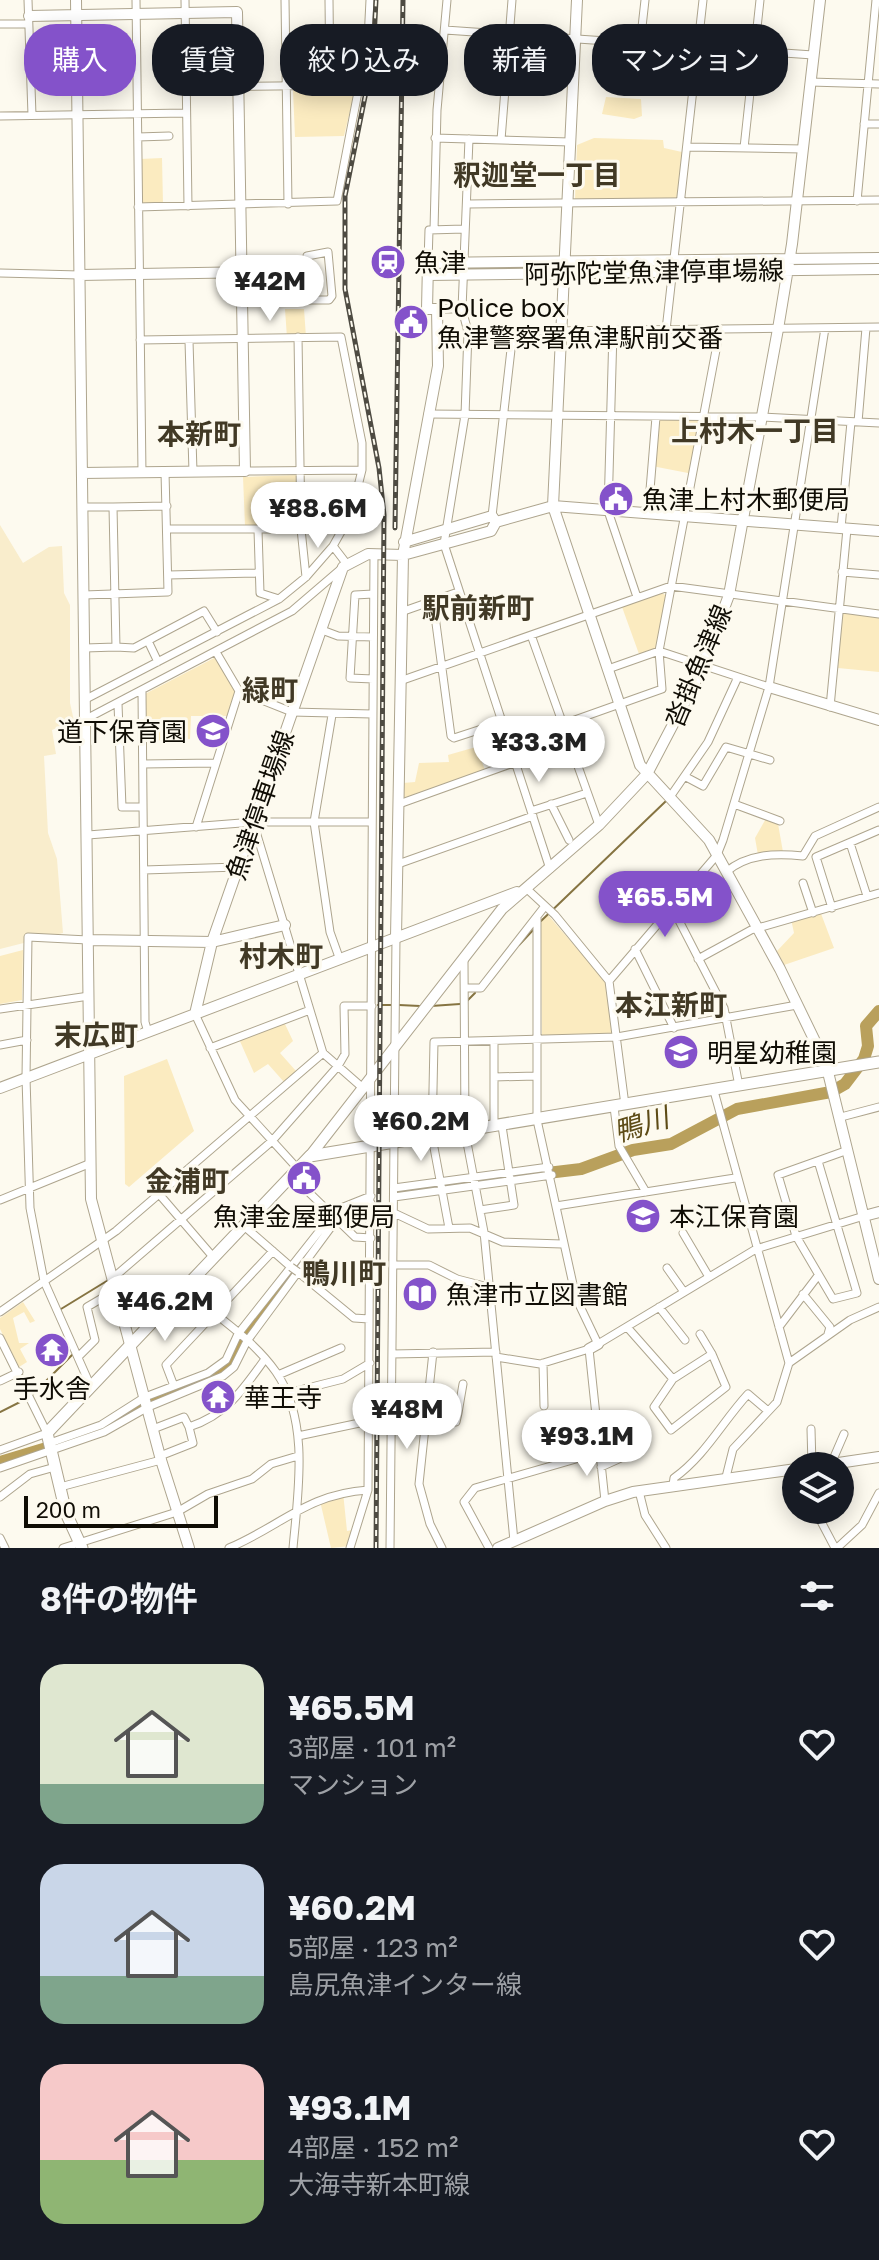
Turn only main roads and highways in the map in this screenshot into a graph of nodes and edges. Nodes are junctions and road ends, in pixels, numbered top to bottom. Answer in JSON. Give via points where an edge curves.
{"nodes":[{"id":1,"x":874,"y":1063,"type":"edge"},
{"id":2,"x":80,"y":1545,"type":"edge"}],
"edges":[{"from":1,"to":2,"type":"main road","via":[[310,1156],[91,1387],[49,1442]]}]}
